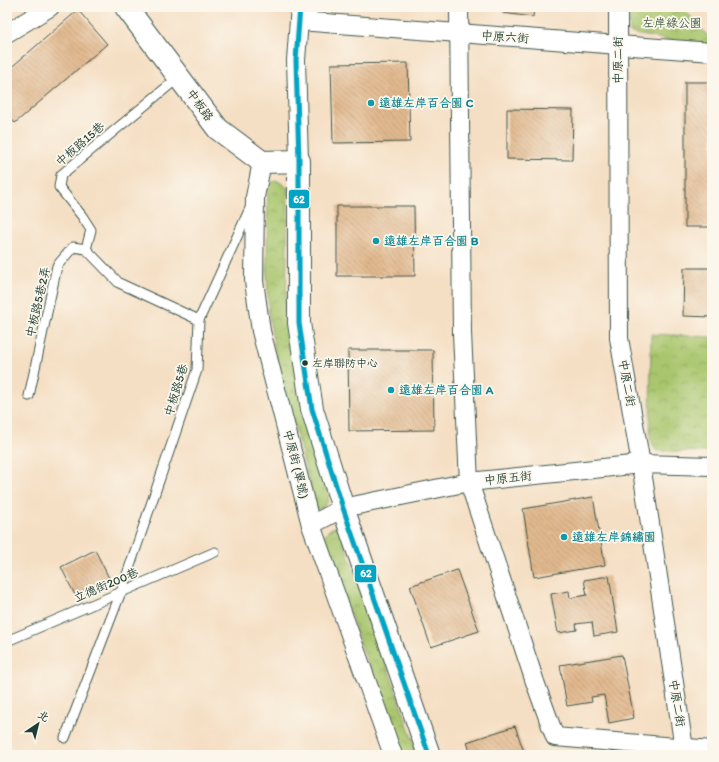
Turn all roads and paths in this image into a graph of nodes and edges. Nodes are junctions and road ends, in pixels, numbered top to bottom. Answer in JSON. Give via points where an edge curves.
{"nodes":[{"id":1,"x":50,"y":7,"type":"edge"},
{"id":2,"x":126,"y":7,"type":"edge"},
{"id":3,"x":459,"y":7,"type":"edge"},
{"id":4,"x":618,"y":7,"type":"edge"},
{"id":5,"x":299,"y":14,"type":"edge"},
{"id":6,"x":7,"y":33,"type":"edge"},
{"id":7,"x":459,"y":33,"type":"junction"},
{"id":8,"x":617,"y":45,"type":"junction"},
{"id":9,"x":712,"y":52,"type":"edge"},
{"id":10,"x":179,"y":77,"type":"junction"},
{"id":11,"x":299,"y":161,"type":"junction"},
{"id":12,"x":262,"y":162,"type":"junction"},
{"id":13,"x":255,"y":197,"type":"junction"},
{"id":14,"x":86,"y":249,"type":"junction"},
{"id":15,"x":199,"y":320,"type":"junction"},
{"id":16,"x":29,"y":396,"type":"dead end"},
{"id":17,"x":641,"y":464,"type":"junction"},
{"id":18,"x":712,"y":466,"type":"edge"},
{"id":19,"x":469,"y":482,"type":"junction"},
{"id":20,"x":343,"y":508,"type":"junction"},
{"id":21,"x":311,"y":525,"type":"junction"},
{"id":22,"x":215,"y":552,"type":"dead end"},
{"id":23,"x":121,"y":592,"type":"junction"},
{"id":24,"x":7,"y":641,"type":"edge"},
{"id":25,"x":66,"y":738,"type":"dead end"},
{"id":26,"x":712,"y":750,"type":"edge"},
{"id":27,"x":684,"y":752,"type":"edge"},
{"id":28,"x":393,"y":755,"type":"edge"},
{"id":29,"x":429,"y":755,"type":"edge"}],
"edges":[{"from":1,"to":6,"type":"street"},
{"from":2,"to":10,"type":"street","name":"中板路"},
{"from":3,"to":7,"type":"street"},
{"from":4,"to":8,"type":"street","name":"中原二街"},
{"from":5,"to":7,"type":"street","name":"中原六街"},
{"from":5,"to":11,"type":"street","via":[[296,60]]},
{"from":7,"to":8,"type":"street","name":"中原六街"},
{"from":7,"to":19,"type":"street","via":[[462,333]]},
{"from":8,"to":9,"type":"street","name":"中原六街"},
{"from":8,"to":17,"type":"street","name":"中原二街","via":[[619,338]]},
{"from":10,"to":12,"type":"street","name":"中板路","via":[[218,129]]},
{"from":10,"to":14,"type":"lane","name":"中板路15巷","via":[[60,175],[59,187],[91,230]]},
{"from":11,"to":12,"type":"street"},
{"from":11,"to":20,"type":"street","via":[[299,323],[312,409]]},
{"from":12,"to":13,"type":"street","name":"中原街 (單號)"},
{"from":13,"to":15,"type":"lane","name":"中板路5巷"},
{"from":13,"to":21,"type":"street","name":"中原街 (單號)","via":[[254,280],[261,331]]},
{"from":14,"to":15,"type":"lane","via":[[119,284]]},
{"from":14,"to":16,"type":"lane","name":"中板路5巷2弄","via":[[73,247],[58,266]]},
{"from":15,"to":23,"type":"lane","name":"中板路5巷","via":[[197,370]]},
{"from":17,"to":18,"type":"street","name":"中原五街"},
{"from":17,"to":19,"type":"street","name":"中原五街"},
{"from":17,"to":27,"type":"street","name":"中原二街"},
{"from":19,"to":20,"type":"street","name":"中原五街"},
{"from":19,"to":27,"type":"street","via":[[555,737]]},
{"from":20,"to":21,"type":"street","name":"中原五街"},
{"from":20,"to":29,"type":"street"},
{"from":21,"to":28,"type":"street","name":"中原街 (單號)"},
{"from":22,"to":23,"type":"lane","name":"立德街200巷"},
{"from":23,"to":24,"type":"lane","name":"立德街200巷"},
{"from":23,"to":25,"type":"lane","name":"中板路5巷"},
{"from":26,"to":27,"type":"street"}]}
